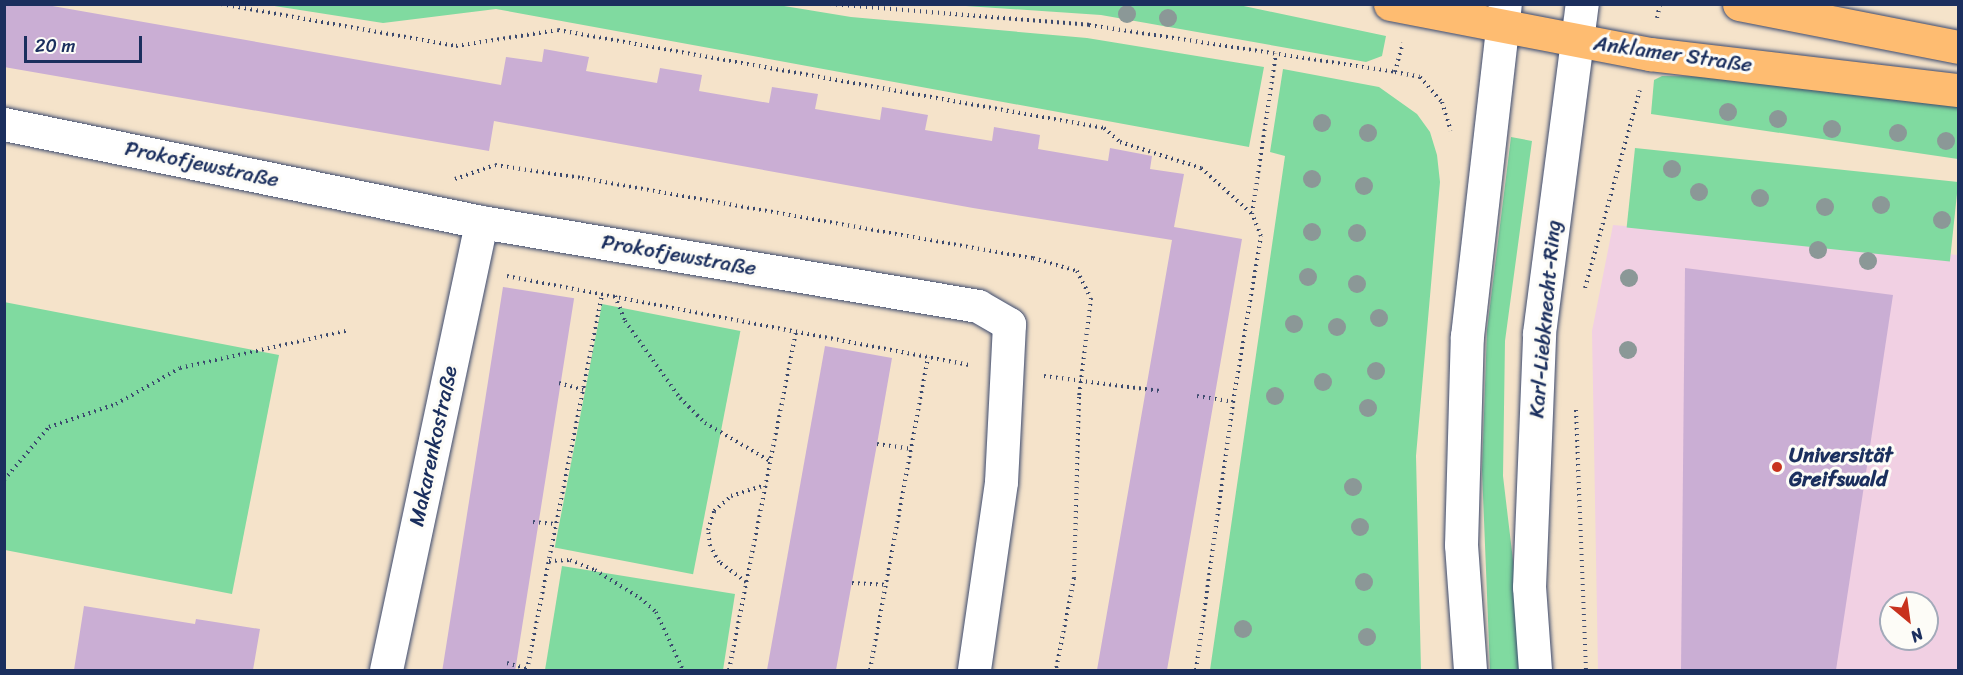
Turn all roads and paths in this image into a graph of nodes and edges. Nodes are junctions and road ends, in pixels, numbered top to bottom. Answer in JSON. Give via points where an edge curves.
{"nodes":[{"id":1,"x":221,"y":4,"type":"edge"},
{"id":2,"x":830,"y":4,"type":"edge"},
{"id":3,"x":1390,"y":4,"type":"edge"},
{"id":4,"x":1582,"y":4,"type":"edge"},
{"id":5,"x":1739,"y":4,"type":"edge"},
{"id":6,"x":1504,"y":14,"type":"edge"},
{"id":7,"x":1577,"y":39,"type":"junction"},
{"id":8,"x":1959,"y":47,"type":"edge"},
{"id":9,"x":1276,"y":54,"type":"junction"},
{"id":10,"x":1420,"y":78,"type":"dead end"},
{"id":11,"x":1959,"y":90,"type":"edge"},
{"id":12,"x":1639,"y":94,"type":"dead end"},
{"id":13,"x":4,"y":124,"type":"edge"},
{"id":14,"x":1252,"y":214,"type":"junction"},
{"id":15,"x":481,"y":222,"type":"junction"},
{"id":16,"x":471,"y":269,"type":"junction"},
{"id":17,"x":602,"y":294,"type":"junction"},
{"id":18,"x":615,"y":296,"type":"junction"},
{"id":19,"x":1582,"y":297,"type":"dead end"},
{"id":20,"x":346,"y":331,"type":"dead end"},
{"id":21,"x":796,"y":331,"type":"junction"},
{"id":22,"x":928,"y":357,"type":"junction"},
{"id":23,"x":1007,"y":372,"type":"junction"},
{"id":24,"x":1081,"y":380,"type":"dead end"},
{"id":25,"x":559,"y":383,"type":"dead end"},
{"id":26,"x":583,"y":390,"type":"junction"},
{"id":27,"x":1160,"y":392,"type":"dead end"},
{"id":28,"x":1197,"y":396,"type":"dead end"},
{"id":29,"x":1576,"y":401,"type":"dead end"},
{"id":30,"x":1233,"y":402,"type":"junction"},
{"id":31,"x":877,"y":444,"type":"dead end"},
{"id":32,"x":911,"y":449,"type":"junction"},
{"id":33,"x":770,"y":461,"type":"junction"},
{"id":34,"x":4,"y":480,"type":"edge"},
{"id":35,"x":766,"y":484,"type":"junction"},
{"id":36,"x":533,"y":522,"type":"dead end"},
{"id":37,"x":556,"y":524,"type":"junction"},
{"id":38,"x":549,"y":561,"type":"junction"},
{"id":39,"x":746,"y":582,"type":"junction"},
{"id":40,"x":852,"y":582,"type":"dead end"},
{"id":41,"x":886,"y":585,"type":"junction"},
{"id":42,"x":507,"y":663,"type":"dead end"},
{"id":43,"x":386,"y":670,"type":"edge"},
{"id":44,"x":528,"y":670,"type":"edge"},
{"id":45,"x":683,"y":670,"type":"edge"},
{"id":46,"x":729,"y":670,"type":"edge"},
{"id":47,"x":870,"y":670,"type":"edge"},
{"id":48,"x":974,"y":670,"type":"edge"},
{"id":49,"x":1196,"y":670,"type":"edge"},
{"id":50,"x":1470,"y":670,"type":"edge"},
{"id":51,"x":1535,"y":670,"type":"edge"},
{"id":52,"x":1586,"y":670,"type":"edge"}],
"edges":[{"from":1,"to":14,"type":"path","via":[[456,46],[558,30],[1104,128],[1120,142],[1201,168]]},
{"from":2,"to":9,"type":"path","via":[[1089,26]]},
{"from":3,"to":6,"type":"main road","name":"Anklamer Straße"},
{"from":4,"to":7,"type":"street","name":"Karl-Liebknecht-Ring"},
{"from":5,"to":8,"type":"main road"},
{"from":6,"to":7,"type":"main road","name":"Anklamer Straße"},
{"from":6,"to":50,"type":"street","via":[[1467,336],[1461,545]]},
{"from":7,"to":11,"type":"main road","name":"Anklamer Straße","via":[[1650,54]]},
{"from":7,"to":51,"type":"street","name":"Karl-Liebknecht-Ring","via":[[1539,333],[1529,588]]},
{"from":9,"to":10,"type":"path"},
{"from":9,"to":14,"type":"path"},
{"from":12,"to":19,"type":"path"},
{"from":13,"to":15,"type":"street","name":"Prokofjewstraße"},
{"from":14,"to":30,"type":"path","via":[[1261,236]]},
{"from":15,"to":16,"type":"street","name":"Makarenkostraße"},
{"from":15,"to":23,"type":"street","name":"Prokofjewstraße","via":[[978,306],[1009,324]]},
{"from":16,"to":17,"type":"path"},
{"from":16,"to":43,"type":"street","name":"Makarenkostraße"},
{"from":17,"to":18,"type":"path"},
{"from":17,"to":26,"type":"path"},
{"from":18,"to":21,"type":"path"},
{"from":18,"to":33,"type":"path","via":[[625,321],[680,398],[705,423]]},
{"from":20,"to":34,"type":"path","via":[[180,368],[116,404],[49,427]]},
{"from":21,"to":22,"type":"path"},
{"from":21,"to":33,"type":"path"},
{"from":22,"to":23,"type":"path"},
{"from":22,"to":32,"type":"path"},
{"from":23,"to":48,"type":"street","name":"Prokofjewstraße","via":[[1001,482]]},
{"from":24,"to":27,"type":"path"},
{"from":25,"to":26,"type":"path"},
{"from":26,"to":37,"type":"path"},
{"from":28,"to":30,"type":"path"},
{"from":29,"to":52,"type":"path"},
{"from":30,"to":49,"type":"path"},
{"from":31,"to":32,"type":"path"},
{"from":32,"to":41,"type":"path"},
{"from":33,"to":35,"type":"path"},
{"from":35,"to":39,"type":"path"},
{"from":35,"to":39,"type":"path","via":[[731,496],[714,511],[708,530],[710,546],[719,562]]},
{"from":36,"to":37,"type":"path"},
{"from":37,"to":38,"type":"path"},
{"from":38,"to":44,"type":"path"},
{"from":38,"to":45,"type":"path","via":[[570,560],[595,570],[640,598],[656,612]]},
{"from":39,"to":46,"type":"path"},
{"from":40,"to":41,"type":"path"},
{"from":41,"to":47,"type":"path"},
{"from":42,"to":44,"type":"path"}]}
